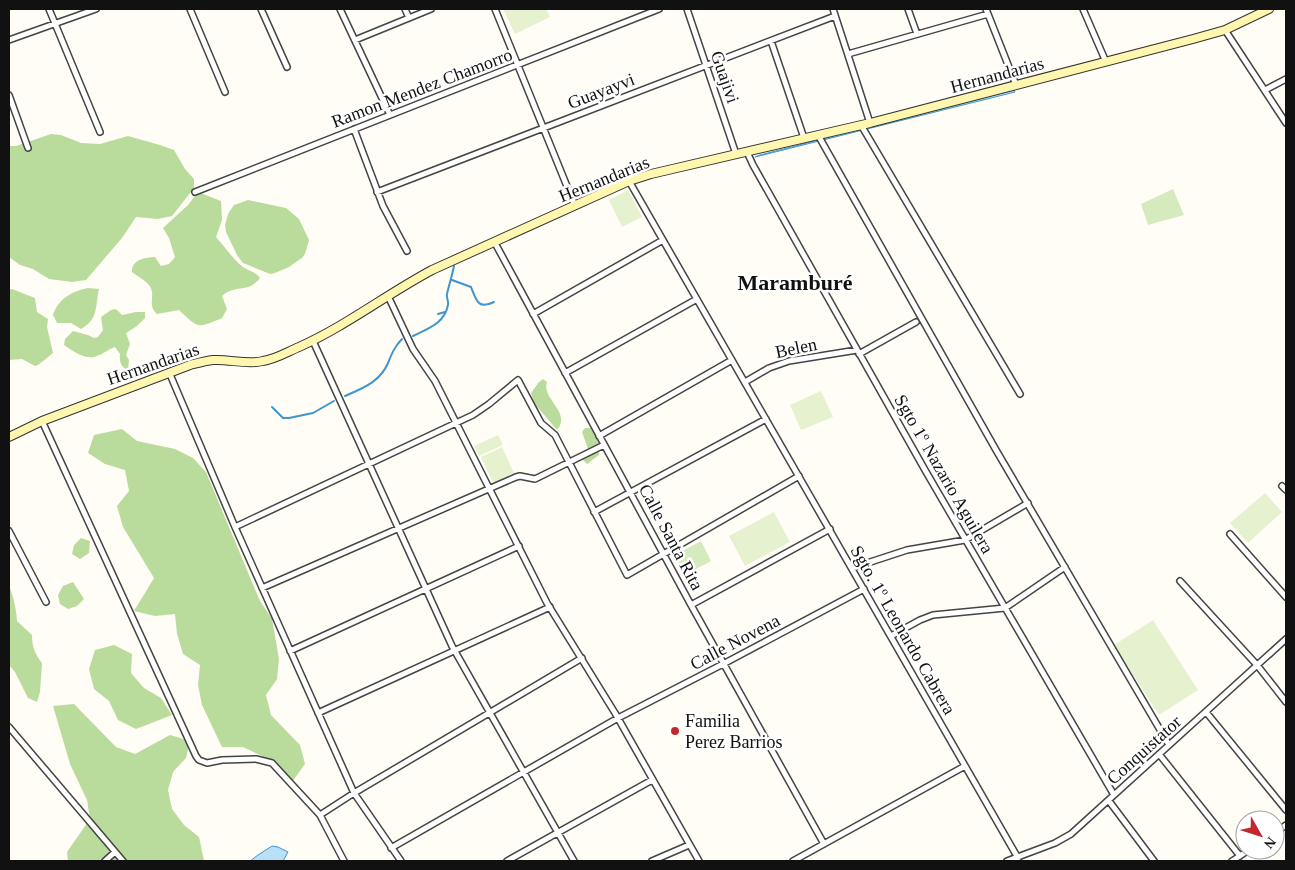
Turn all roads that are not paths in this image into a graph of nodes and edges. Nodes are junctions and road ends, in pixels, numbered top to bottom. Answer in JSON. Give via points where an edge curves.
{"nodes":[{"id":1,"x":49,"y":9,"type":"edge"},
{"id":2,"x":96,"y":9,"type":"edge"},
{"id":3,"x":190,"y":9,"type":"edge"},
{"id":4,"x":260,"y":9,"type":"edge"},
{"id":5,"x":340,"y":9,"type":"edge"},
{"id":6,"x":405,"y":9,"type":"edge"},
{"id":7,"x":431,"y":9,"type":"edge"},
{"id":8,"x":495,"y":9,"type":"edge"},
{"id":9,"x":659,"y":9,"type":"edge"},
{"id":10,"x":687,"y":9,"type":"edge"},
{"id":11,"x":833,"y":9,"type":"edge"},
{"id":12,"x":908,"y":9,"type":"edge"},
{"id":13,"x":1083,"y":9,"type":"edge"},
{"id":14,"x":1268,"y":9,"type":"edge"},
{"id":15,"x":987,"y":11,"type":"edge"},
{"id":16,"x":835,"y":16,"type":"junction"},
{"id":17,"x":409,"y":18,"type":"junction"},
{"id":18,"x":55,"y":24,"type":"junction"},
{"id":19,"x":1225,"y":30,"type":"junction"},
{"id":20,"x":917,"y":34,"type":"junction"},
{"id":21,"x":9,"y":40,"type":"edge"},
{"id":22,"x":355,"y":40,"type":"junction"},
{"id":23,"x":771,"y":41,"type":"junction"},
{"id":24,"x":848,"y":54,"type":"junction"},
{"id":25,"x":1106,"y":62,"type":"junction"},
{"id":26,"x":518,"y":65,"type":"junction"},
{"id":27,"x":706,"y":66,"type":"junction"},
{"id":28,"x":287,"y":67,"type":"dead end"},
{"id":29,"x":1286,"y":78,"type":"edge"},
{"id":30,"x":1016,"y":86,"type":"junction"},
{"id":31,"x":1264,"y":90,"type":"junction"},
{"id":32,"x":225,"y":92,"type":"dead end"},
{"id":33,"x":9,"y":94,"type":"edge"},
{"id":34,"x":390,"y":114,"type":"junction"},
{"id":35,"x":870,"y":123,"type":"junction"},
{"id":36,"x":1286,"y":123,"type":"edge"},
{"id":37,"x":861,"y":125,"type":"junction"},
{"id":38,"x":543,"y":128,"type":"junction"},
{"id":39,"x":354,"y":129,"type":"junction"},
{"id":40,"x":100,"y":132,"type":"dead end"},
{"id":41,"x":818,"y":135,"type":"junction"},
{"id":42,"x":804,"y":138,"type":"junction"},
{"id":43,"x":28,"y":148,"type":"dead end"},
{"id":44,"x":747,"y":152,"type":"junction"},
{"id":45,"x":736,"y":154,"type":"junction"},
{"id":46,"x":629,"y":181,"type":"junction"},
{"id":47,"x":195,"y":192,"type":"dead end"},
{"id":48,"x":377,"y":192,"type":"junction"},
{"id":49,"x":575,"y":206,"type":"junction"},
{"id":50,"x":663,"y":240,"type":"junction"},
{"id":51,"x":495,"y":243,"type":"junction"},
{"id":52,"x":406,"y":251,"type":"dead end"},
{"id":53,"x":388,"y":296,"type":"junction"},
{"id":54,"x":697,"y":299,"type":"junction"},
{"id":55,"x":533,"y":314,"type":"junction"},
{"id":56,"x":916,"y":322,"type":"dead end"},
{"id":57,"x":313,"y":341,"type":"junction"},
{"id":58,"x":858,"y":352,"type":"junction"},
{"id":59,"x":732,"y":360,"type":"junction"},
{"id":60,"x":169,"y":372,"type":"junction"},
{"id":61,"x":565,"y":374,"type":"junction"},
{"id":62,"x":745,"y":382,"type":"junction"},
{"id":63,"x":1020,"y":394,"type":"dead end"},
{"id":64,"x":766,"y":418,"type":"junction"},
{"id":65,"x":42,"y":421,"type":"junction"},
{"id":66,"x":457,"y":423,"type":"junction"},
{"id":67,"x":599,"y":436,"type":"junction"},
{"id":68,"x":9,"y":437,"type":"edge"},
{"id":69,"x":604,"y":445,"type":"junction"},
{"id":70,"x":569,"y":463,"type":"junction"},
{"id":71,"x":369,"y":464,"type":"junction"},
{"id":72,"x":799,"y":476,"type":"junction"},
{"id":73,"x":490,"y":488,"type":"junction"},
{"id":74,"x":631,"y":492,"type":"junction"},
{"id":75,"x":1028,"y":503,"type":"junction"},
{"id":76,"x":594,"y":512,"type":"junction"},
{"id":77,"x":234,"y":527,"type":"junction"},
{"id":78,"x":398,"y":529,"type":"junction"},
{"id":79,"x":830,"y":529,"type":"junction"},
{"id":80,"x":9,"y":531,"type":"edge"},
{"id":81,"x":1230,"y":534,"type":"dead end"},
{"id":82,"x":965,"y":540,"type":"junction"},
{"id":83,"x":519,"y":546,"type":"junction"},
{"id":84,"x":664,"y":554,"type":"junction"},
{"id":85,"x":1065,"y":567,"type":"junction"},
{"id":86,"x":852,"y":568,"type":"junction"},
{"id":87,"x":1180,"y":580,"type":"dead end"},
{"id":88,"x":262,"y":588,"type":"junction"},
{"id":89,"x":426,"y":589,"type":"junction"},
{"id":90,"x":864,"y":589,"type":"junction"},
{"id":91,"x":1286,"y":597,"type":"edge"},
{"id":92,"x":46,"y":602,"type":"dead end"},
{"id":93,"x":692,"y":605,"type":"junction"},
{"id":94,"x":550,"y":607,"type":"junction"},
{"id":95,"x":1005,"y":608,"type":"junction"},
{"id":96,"x":891,"y":636,"type":"junction"},
{"id":97,"x":1286,"y":639,"type":"edge"},
{"id":98,"x":454,"y":650,"type":"junction"},
{"id":99,"x":290,"y":651,"type":"junction"},
{"id":100,"x":582,"y":658,"type":"junction"},
{"id":101,"x":724,"y":664,"type":"junction"},
{"id":102,"x":1257,"y":665,"type":"junction"},
{"id":103,"x":1286,"y":702,"type":"edge"},
{"id":104,"x":1206,"y":712,"type":"junction"},
{"id":105,"x":318,"y":713,"type":"junction"},
{"id":106,"x":490,"y":713,"type":"junction"},
{"id":107,"x":618,"y":718,"type":"junction"},
{"id":108,"x":9,"y":727,"type":"edge"},
{"id":109,"x":1169,"y":745,"type":"junction"},
{"id":110,"x":1159,"y":754,"type":"junction"},
{"id":111,"x":966,"y":766,"type":"junction"},
{"id":112,"x":523,"y":772,"type":"junction"},
{"id":113,"x":652,"y":780,"type":"junction"},
{"id":114,"x":354,"y":793,"type":"junction"},
{"id":115,"x":1114,"y":795,"type":"junction"},
{"id":116,"x":1109,"y":801,"type":"junction"},
{"id":117,"x":1286,"y":810,"type":"edge"},
{"id":118,"x":320,"y":815,"type":"junction"},
{"id":119,"x":558,"y":833,"type":"junction"},
{"id":120,"x":824,"y":844,"type":"junction"},
{"id":121,"x":689,"y":845,"type":"junction"},
{"id":122,"x":391,"y":848,"type":"junction"},
{"id":123,"x":1235,"y":849,"type":"edge"},
{"id":124,"x":115,"y":852,"type":"junction"},
{"id":125,"x":1016,"y":859,"type":"edge"},
{"id":126,"x":105,"y":861,"type":"edge"},
{"id":127,"x":123,"y":861,"type":"edge"},
{"id":128,"x":344,"y":861,"type":"edge"},
{"id":129,"x":401,"y":861,"type":"edge"},
{"id":130,"x":508,"y":861,"type":"edge"},
{"id":131,"x":574,"y":861,"type":"edge"},
{"id":132,"x":652,"y":861,"type":"edge"},
{"id":133,"x":699,"y":861,"type":"edge"},
{"id":134,"x":793,"y":861,"type":"edge"},
{"id":135,"x":1007,"y":861,"type":"edge"},
{"id":136,"x":1154,"y":861,"type":"edge"}],
"edges":[{"from":1,"to":18,"type":"street"},
{"from":2,"to":18,"type":"street"},
{"from":3,"to":32,"type":"street"},
{"from":4,"to":28,"type":"street"},
{"from":5,"to":22,"type":"street"},
{"from":6,"to":17,"type":"street"},
{"from":7,"to":17,"type":"street"},
{"from":8,"to":26,"type":"street"},
{"from":9,"to":26,"type":"street","name":"Ramon Mendez Chamorro"},
{"from":10,"to":27,"type":"street","name":"Guajivi"},
{"from":11,"to":16,"type":"street"},
{"from":12,"to":20,"type":"street"},
{"from":13,"to":25,"type":"street"},
{"from":14,"to":19,"type":"street","name":"Hernandarias"},
{"from":15,"to":20,"type":"street"},
{"from":15,"to":30,"type":"street"},
{"from":16,"to":23,"type":"street","name":"Guayayvi"},
{"from":16,"to":24,"type":"street"},
{"from":17,"to":22,"type":"street"},
{"from":18,"to":21,"type":"street"},
{"from":18,"to":40,"type":"street"},
{"from":19,"to":25,"type":"street","name":"Hernandarias"},
{"from":19,"to":31,"type":"street"},
{"from":20,"to":24,"type":"street"},
{"from":22,"to":34,"type":"street"},
{"from":23,"to":27,"type":"street","name":"Guayayvi"},
{"from":23,"to":42,"type":"street"},
{"from":24,"to":35,"type":"street"},
{"from":25,"to":30,"type":"street","name":"Hernandarias"},
{"from":26,"to":34,"type":"street","name":"Ramon Mendez Chamorro"},
{"from":26,"to":38,"type":"street"},
{"from":27,"to":38,"type":"street","name":"Guayayvi"},
{"from":27,"to":45,"type":"street","name":"Guajivi"},
{"from":29,"to":31,"type":"street"},
{"from":30,"to":35,"type":"street","name":"Hernandarias"},
{"from":31,"to":36,"type":"street"},
{"from":33,"to":43,"type":"street"},
{"from":34,"to":39,"type":"street","name":"Ramon Mendez Chamorro"},
{"from":35,"to":37,"type":"street","name":"Hernandarias"},
{"from":37,"to":41,"type":"street","name":"Hernandarias"},
{"from":37,"to":63,"type":"street"},
{"from":38,"to":48,"type":"street","name":"Guayayvi"},
{"from":38,"to":49,"type":"street"},
{"from":39,"to":47,"type":"street","name":"Ramon Mendez Chamorro"},
{"from":39,"to":48,"type":"street"},
{"from":41,"to":42,"type":"street","name":"Hernandarias"},
{"from":41,"to":75,"type":"street"},
{"from":42,"to":44,"type":"street","name":"Hernandarias"},
{"from":44,"to":45,"type":"street","name":"Hernandarias"},
{"from":44,"to":58,"type":"street","name":"Sgto 1º Nazario Aguilera"},
{"from":45,"to":46,"type":"street","name":"Hernandarias"},
{"from":46,"to":49,"type":"street","name":"Hernandarias"},
{"from":46,"to":50,"type":"street","name":"Sgto. 1º Leonardo Cabrera"},
{"from":48,"to":52,"type":"street"},
{"from":49,"to":51,"type":"street","name":"Hernandarias"},
{"from":50,"to":54,"type":"street","name":"Sgto. 1º Leonardo Cabrera"},
{"from":50,"to":55,"type":"street"},
{"from":51,"to":53,"type":"street","name":"Hernandarias","via":[[432,270]]},
{"from":51,"to":55,"type":"street","name":"Calle Santa Rita"},
{"from":53,"to":57,"type":"street","name":"Hernandarias"},
{"from":53,"to":66,"type":"street","via":[[413,349],[436,381]]},
{"from":54,"to":59,"type":"street","name":"Sgto. 1º Leonardo Cabrera"},
{"from":54,"to":61,"type":"street"},
{"from":55,"to":61,"type":"street","name":"Calle Santa Rita"},
{"from":56,"to":58,"type":"street"},
{"from":57,"to":60,"type":"street","name":"Hernandarias","via":[[262,362],[213,360]]},
{"from":57,"to":71,"type":"street"},
{"from":58,"to":62,"type":"street","name":"Belen","via":[[789,360]]},
{"from":58,"to":82,"type":"street","name":"Sgto 1º Nazario Aguilera"},
{"from":59,"to":62,"type":"street","name":"Sgto. 1º Leonardo Cabrera"},
{"from":59,"to":67,"type":"street"},
{"from":60,"to":65,"type":"street","name":"Hernandarias"},
{"from":60,"to":77,"type":"street"},
{"from":61,"to":67,"type":"street","name":"Calle Santa Rita"},
{"from":62,"to":64,"type":"street","name":"Sgto. 1º Leonardo Cabrera"},
{"from":64,"to":72,"type":"street","name":"Sgto. 1º Leonardo Cabrera"},
{"from":64,"to":74,"type":"street"},
{"from":65,"to":68,"type":"street","name":"Hernandarias"},
{"from":65,"to":118,"type":"street","via":[[196,756],[207,763],[249,759],[272,763]]},
{"from":66,"to":70,"type":"street","via":[[482,410],[518,380],[541,423],[555,436]]},
{"from":66,"to":71,"type":"street"},
{"from":66,"to":73,"type":"street"},
{"from":67,"to":69,"type":"street","name":"Calle Santa Rita"},
{"from":69,"to":70,"type":"street"},
{"from":69,"to":74,"type":"street","name":"Calle Santa Rita"},
{"from":70,"to":73,"type":"street","via":[[535,479],[520,476]]},
{"from":70,"to":76,"type":"street"},
{"from":71,"to":77,"type":"street"},
{"from":71,"to":78,"type":"street"},
{"from":72,"to":79,"type":"street","name":"Sgto. 1º Leonardo Cabrera"},
{"from":72,"to":84,"type":"street"},
{"from":73,"to":78,"type":"street"},
{"from":73,"to":83,"type":"street"},
{"from":74,"to":76,"type":"street"},
{"from":74,"to":84,"type":"street","name":"Calle Santa Rita"},
{"from":75,"to":82,"type":"street"},
{"from":75,"to":85,"type":"street"},
{"from":76,"to":84,"type":"street","via":[[626,575]]},
{"from":77,"to":88,"type":"street"},
{"from":78,"to":88,"type":"street"},
{"from":78,"to":89,"type":"street"},
{"from":79,"to":86,"type":"street","name":"Sgto. 1º Leonardo Cabrera"},
{"from":79,"to":93,"type":"street"},
{"from":80,"to":92,"type":"street"},
{"from":81,"to":91,"type":"street"},
{"from":82,"to":86,"type":"street","via":[[906,550]]},
{"from":82,"to":95,"type":"street","name":"Sgto 1º Nazario Aguilera"},
{"from":83,"to":89,"type":"street"},
{"from":83,"to":94,"type":"street"},
{"from":84,"to":93,"type":"street","name":"Calle Santa Rita"},
{"from":85,"to":95,"type":"street"},
{"from":85,"to":109,"type":"street"},
{"from":86,"to":90,"type":"street","name":"Sgto. 1º Leonardo Cabrera"},
{"from":87,"to":102,"type":"street"},
{"from":88,"to":99,"type":"street"},
{"from":89,"to":98,"type":"street"},
{"from":89,"to":99,"type":"street"},
{"from":90,"to":96,"type":"street","name":"Sgto. 1º Leonardo Cabrera"},
{"from":90,"to":101,"type":"street","name":"Calle Novena"},
{"from":93,"to":101,"type":"street","name":"Calle Santa Rita"},
{"from":94,"to":98,"type":"street"},
{"from":94,"to":100,"type":"street"},
{"from":95,"to":96,"type":"street","via":[[933,615]]},
{"from":95,"to":115,"type":"street","name":"Sgto 1º Nazario Aguilera"},
{"from":96,"to":111,"type":"street","name":"Sgto. 1º Leonardo Cabrera"},
{"from":97,"to":102,"type":"street","name":"Conquistator"},
{"from":98,"to":105,"type":"street"},
{"from":98,"to":106,"type":"street"},
{"from":99,"to":105,"type":"street"},
{"from":100,"to":106,"type":"street"},
{"from":100,"to":107,"type":"street"},
{"from":101,"to":107,"type":"street","name":"Calle Novena"},
{"from":101,"to":120,"type":"street","name":"Calle Santa Rita"},
{"from":102,"to":103,"type":"street"},
{"from":102,"to":104,"type":"street","name":"Conquistator"},
{"from":104,"to":109,"type":"street","name":"Conquistator"},
{"from":104,"to":117,"type":"street"},
{"from":105,"to":114,"type":"street"},
{"from":106,"to":112,"type":"street"},
{"from":106,"to":114,"type":"street"},
{"from":107,"to":112,"type":"street","name":"Calle Novena"},
{"from":107,"to":113,"type":"street"},
{"from":108,"to":124,"type":"street"},
{"from":109,"to":110,"type":"street","name":"Conquistator"},
{"from":110,"to":115,"type":"street","name":"Conquistator"},
{"from":110,"to":123,"type":"street"},
{"from":111,"to":120,"type":"street"},
{"from":111,"to":125,"type":"street","name":"Sgto. 1º Leonardo Cabrera"},
{"from":112,"to":119,"type":"street"},
{"from":112,"to":122,"type":"street","name":"Calle Novena"},
{"from":113,"to":119,"type":"street"},
{"from":113,"to":121,"type":"street"},
{"from":114,"to":118,"type":"street"},
{"from":114,"to":122,"type":"street"},
{"from":115,"to":116,"type":"street","name":"Conquistator"},
{"from":116,"to":125,"type":"street","name":"Conquistator","via":[[1071,834]]},
{"from":116,"to":136,"type":"street"},
{"from":118,"to":128,"type":"street"},
{"from":119,"to":130,"type":"street"},
{"from":119,"to":131,"type":"street"},
{"from":120,"to":134,"type":"street"},
{"from":121,"to":132,"type":"street"},
{"from":121,"to":133,"type":"street"},
{"from":122,"to":129,"type":"street"},
{"from":124,"to":126,"type":"street"},
{"from":124,"to":127,"type":"street"},
{"from":125,"to":135,"type":"street","name":"Conquistator"}]}
